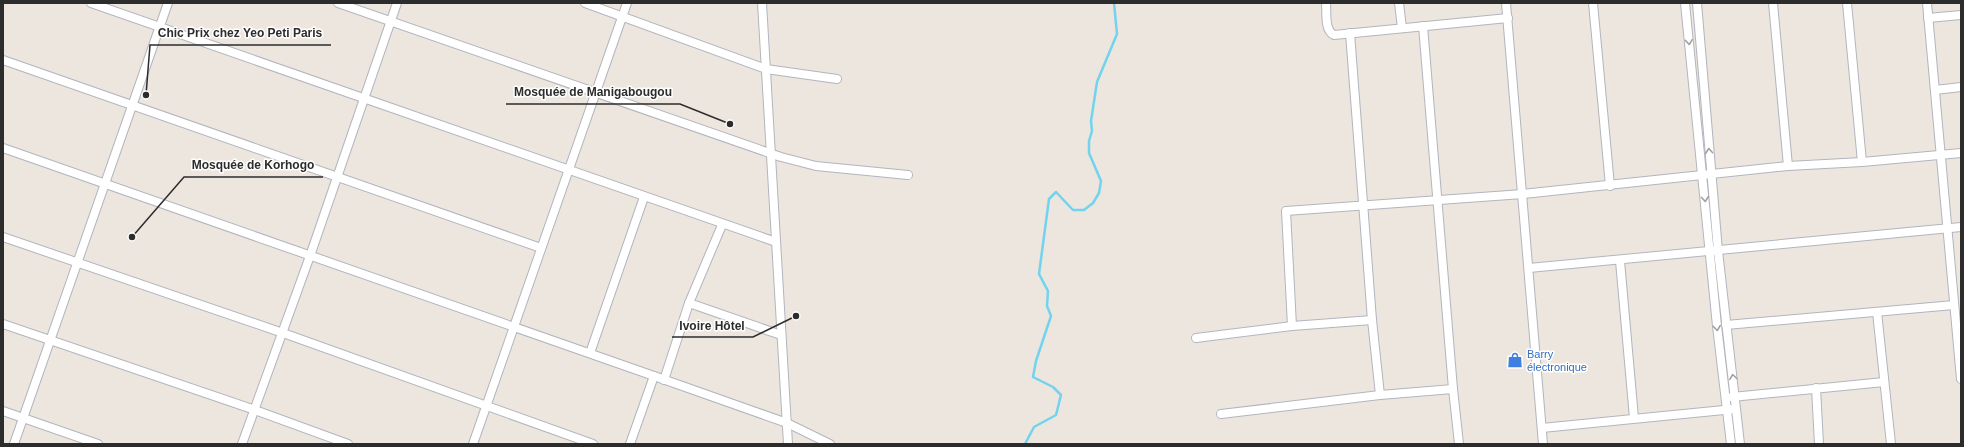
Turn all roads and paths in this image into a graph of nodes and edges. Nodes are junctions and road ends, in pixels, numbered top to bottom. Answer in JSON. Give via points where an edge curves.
{"nodes":[{"id":1,"x":91,"y":3,"type":"edge"},
{"id":2,"x":168,"y":3,"type":"edge"},
{"id":3,"x":338,"y":3,"type":"edge"},
{"id":4,"x":397,"y":3,"type":"edge"},
{"id":5,"x":586,"y":3,"type":"edge"},
{"id":6,"x":627,"y":3,"type":"edge"},
{"id":7,"x":762,"y":3,"type":"edge"},
{"id":8,"x":1326,"y":3,"type":"edge"},
{"id":9,"x":1399,"y":3,"type":"edge"},
{"id":10,"x":1506,"y":3,"type":"edge"},
{"id":11,"x":1593,"y":3,"type":"edge"},
{"id":12,"x":1685,"y":3,"type":"edge"},
{"id":13,"x":1697,"y":3,"type":"edge"},
{"id":14,"x":1773,"y":3,"type":"edge"},
{"id":15,"x":1847,"y":3,"type":"edge"},
{"id":16,"x":1926,"y":3,"type":"edge"},
{"id":17,"x":1961,"y":15,"type":"edge"},
{"id":18,"x":623,"y":16,"type":"junction"},
{"id":19,"x":1508,"y":18,"type":"junction"},
{"id":20,"x":1928,"y":18,"type":"junction"},
{"id":21,"x":391,"y":21,"type":"junction"},
{"id":22,"x":1423,"y":26,"type":"junction"},
{"id":23,"x":160,"y":28,"type":"junction"},
{"id":24,"x":1402,"y":28,"type":"junction"},
{"id":25,"x":1350,"y":32,"type":"junction"},
{"id":26,"x":3,"y":60,"type":"edge"},
{"id":27,"x":766,"y":69,"type":"junction"},
{"id":28,"x":837,"y":79,"type":"dead end"},
{"id":29,"x":1961,"y":88,"type":"edge"},
{"id":30,"x":1935,"y":90,"type":"junction"},
{"id":31,"x":595,"y":92,"type":"junction"},
{"id":32,"x":364,"y":99,"type":"junction"},
{"id":33,"x":133,"y":105,"type":"junction"},
{"id":34,"x":3,"y":148,"type":"edge"},
{"id":35,"x":770,"y":152,"type":"junction"},
{"id":36,"x":1961,"y":153,"type":"edge"},
{"id":37,"x":1940,"y":155,"type":"junction"},
{"id":38,"x":1862,"y":162,"type":"junction"},
{"id":39,"x":1788,"y":166,"type":"junction"},
{"id":40,"x":569,"y":170,"type":"junction"},
{"id":41,"x":908,"y":175,"type":"dead end"},
{"id":42,"x":1707,"y":175,"type":"junction"},
{"id":43,"x":336,"y":177,"type":"junction"},
{"id":44,"x":105,"y":185,"type":"junction"},
{"id":45,"x":1610,"y":186,"type":"junction"},
{"id":46,"x":1523,"y":194,"type":"junction"},
{"id":47,"x":644,"y":197,"type":"junction"},
{"id":48,"x":1438,"y":201,"type":"junction"},
{"id":49,"x":1364,"y":207,"type":"junction"},
{"id":50,"x":722,"y":224,"type":"junction"},
{"id":51,"x":1961,"y":227,"type":"edge"},
{"id":52,"x":1947,"y":229,"type":"junction"},
{"id":53,"x":3,"y":237,"type":"edge"},
{"id":54,"x":776,"y":242,"type":"junction"},
{"id":55,"x":541,"y":248,"type":"junction"},
{"id":56,"x":1718,"y":251,"type":"junction"},
{"id":57,"x":1709,"y":252,"type":"junction"},
{"id":58,"x":310,"y":256,"type":"junction"},
{"id":59,"x":1620,"y":260,"type":"junction"},
{"id":60,"x":77,"y":264,"type":"junction"},
{"id":61,"x":1529,"y":268,"type":"junction"},
{"id":62,"x":689,"y":303,"type":"junction"},
{"id":63,"x":1954,"y":304,"type":"junction"},
{"id":64,"x":1877,"y":312,"type":"junction"},
{"id":65,"x":1372,"y":320,"type":"junction"},
{"id":66,"x":3,"y":324,"type":"edge"},
{"id":67,"x":1726,"y":325,"type":"junction"},
{"id":68,"x":514,"y":326,"type":"junction"},
{"id":69,"x":1292,"y":326,"type":"junction"},
{"id":70,"x":1959,"y":328,"type":"edge"},
{"id":71,"x":283,"y":333,"type":"junction"},
{"id":72,"x":781,"y":335,"type":"junction"},
{"id":73,"x":1196,"y":338,"type":"dead end"},
{"id":74,"x":50,"y":340,"type":"junction"},
{"id":75,"x":590,"y":354,"type":"junction"},
{"id":76,"x":654,"y":376,"type":"junction"},
{"id":77,"x":1961,"y":379,"type":"edge"},
{"id":78,"x":664,"y":380,"type":"junction"},
{"id":79,"x":1884,"y":382,"type":"junction"},
{"id":80,"x":1816,"y":388,"type":"junction"},
{"id":81,"x":1453,"y":389,"type":"junction"},
{"id":82,"x":1380,"y":395,"type":"junction"},
{"id":83,"x":1731,"y":397,"type":"junction"},
{"id":84,"x":486,"y":406,"type":"junction"},
{"id":85,"x":1733,"y":409,"type":"junction"},
{"id":86,"x":255,"y":410,"type":"junction"},
{"id":87,"x":3,"y":411,"type":"edge"},
{"id":88,"x":1222,"y":414,"type":"dead end"},
{"id":89,"x":22,"y":418,"type":"junction"},
{"id":90,"x":1634,"y":418,"type":"junction"},
{"id":91,"x":787,"y":424,"type":"junction"},
{"id":92,"x":1542,"y":428,"type":"junction"},
{"id":93,"x":14,"y":444,"type":"edge"},
{"id":94,"x":98,"y":444,"type":"edge"},
{"id":95,"x":242,"y":444,"type":"edge"},
{"id":96,"x":348,"y":444,"type":"edge"},
{"id":97,"x":473,"y":444,"type":"edge"},
{"id":98,"x":593,"y":444,"type":"edge"},
{"id":99,"x":630,"y":444,"type":"edge"},
{"id":100,"x":788,"y":444,"type":"edge"},
{"id":101,"x":830,"y":444,"type":"edge"},
{"id":102,"x":1459,"y":444,"type":"edge"},
{"id":103,"x":1543,"y":444,"type":"edge"},
{"id":104,"x":1731,"y":444,"type":"edge"},
{"id":105,"x":1740,"y":444,"type":"edge"},
{"id":106,"x":1819,"y":444,"type":"edge"},
{"id":107,"x":1891,"y":444,"type":"edge"}],
"edges":[{"from":1,"to":23,"type":"street"},
{"from":2,"to":23,"type":"street"},
{"from":3,"to":21,"type":"street"},
{"from":4,"to":21,"type":"street"},
{"from":5,"to":18,"type":"street"},
{"from":6,"to":18,"type":"street"},
{"from":7,"to":27,"type":"street"},
{"from":8,"to":25,"type":"street","via":[[1330,33],[1334,35]]},
{"from":9,"to":24,"type":"street"},
{"from":10,"to":19,"type":"street"},
{"from":11,"to":45,"type":"street"},
{"from":12,"to":42,"type":"street","one_way":true},
{"from":42,"to":13,"type":"street","one_way":true},
{"from":14,"to":39,"type":"street"},
{"from":15,"to":38,"type":"street"},
{"from":16,"to":20,"type":"street"},
{"from":17,"to":20,"type":"street"},
{"from":18,"to":27,"type":"street"},
{"from":18,"to":31,"type":"street"},
{"from":19,"to":22,"type":"street"},
{"from":19,"to":46,"type":"street"},
{"from":20,"to":30,"type":"street"},
{"from":21,"to":31,"type":"street"},
{"from":21,"to":32,"type":"street"},
{"from":22,"to":24,"type":"street"},
{"from":22,"to":48,"type":"street"},
{"from":23,"to":32,"type":"street"},
{"from":23,"to":33,"type":"street"},
{"from":24,"to":25,"type":"street"},
{"from":25,"to":49,"type":"street"},
{"from":26,"to":33,"type":"street"},
{"from":27,"to":28,"type":"street"},
{"from":27,"to":35,"type":"street"},
{"from":29,"to":30,"type":"street"},
{"from":30,"to":37,"type":"street"},
{"from":31,"to":35,"type":"street"},
{"from":31,"to":40,"type":"street"},
{"from":32,"to":40,"type":"street"},
{"from":32,"to":43,"type":"street"},
{"from":33,"to":43,"type":"street"},
{"from":33,"to":44,"type":"street"},
{"from":34,"to":44,"type":"street"},
{"from":35,"to":41,"type":"street","via":[[816,166]]},
{"from":35,"to":54,"type":"street"},
{"from":36,"to":37,"type":"street"},
{"from":37,"to":38,"type":"street"},
{"from":37,"to":52,"type":"street"},
{"from":38,"to":39,"type":"street"},
{"from":39,"to":42,"type":"street"},
{"from":40,"to":47,"type":"street"},
{"from":40,"to":55,"type":"street"},
{"from":42,"to":45,"type":"street"},
{"from":42,"to":56,"type":"street"},
{"from":42,"to":57,"type":"street","one_way":true},
{"from":43,"to":55,"type":"street"},
{"from":43,"to":58,"type":"street"},
{"from":44,"to":58,"type":"street"},
{"from":44,"to":60,"type":"street"},
{"from":45,"to":46,"type":"street"},
{"from":46,"to":48,"type":"street"},
{"from":46,"to":61,"type":"street"},
{"from":47,"to":50,"type":"street"},
{"from":47,"to":75,"type":"street"},
{"from":48,"to":49,"type":"street"},
{"from":48,"to":81,"type":"street"},
{"from":49,"to":65,"type":"street"},
{"from":49,"to":69,"type":"street","via":[[1286,211]]},
{"from":50,"to":54,"type":"street"},
{"from":50,"to":62,"type":"street"},
{"from":51,"to":52,"type":"street"},
{"from":52,"to":56,"type":"street"},
{"from":52,"to":63,"type":"street"},
{"from":53,"to":60,"type":"street"},
{"from":54,"to":72,"type":"street"},
{"from":55,"to":68,"type":"street"},
{"from":56,"to":57,"type":"street"},
{"from":56,"to":67,"type":"street"},
{"from":57,"to":59,"type":"street"},
{"from":57,"to":83,"type":"street","one_way":true,"via":[[1717,326]]},
{"from":58,"to":68,"type":"street"},
{"from":58,"to":71,"type":"street"},
{"from":59,"to":61,"type":"street"},
{"from":59,"to":90,"type":"street"},
{"from":60,"to":71,"type":"street"},
{"from":60,"to":74,"type":"street"},
{"from":61,"to":92,"type":"street"},
{"from":62,"to":72,"type":"street"},
{"from":62,"to":78,"type":"street"},
{"from":63,"to":64,"type":"street"},
{"from":63,"to":70,"type":"street"},
{"from":64,"to":67,"type":"street"},
{"from":64,"to":79,"type":"street"},
{"from":65,"to":69,"type":"street"},
{"from":65,"to":82,"type":"street"},
{"from":66,"to":74,"type":"street"},
{"from":83,"to":67,"type":"street","one_way":true},
{"from":68,"to":75,"type":"street"},
{"from":68,"to":84,"type":"street"},
{"from":69,"to":73,"type":"street"},
{"from":70,"to":77,"type":"street"},
{"from":71,"to":84,"type":"street"},
{"from":71,"to":86,"type":"street"},
{"from":72,"to":91,"type":"street"},
{"from":74,"to":86,"type":"street"},
{"from":74,"to":89,"type":"street"},
{"from":75,"to":76,"type":"street"},
{"from":76,"to":78,"type":"street"},
{"from":76,"to":99,"type":"street"},
{"from":78,"to":91,"type":"street"},
{"from":79,"to":80,"type":"street"},
{"from":79,"to":107,"type":"street"},
{"from":80,"to":83,"type":"street"},
{"from":80,"to":106,"type":"street"},
{"from":81,"to":82,"type":"street"},
{"from":81,"to":102,"type":"street"},
{"from":82,"to":88,"type":"street"},
{"from":83,"to":85,"type":"street"},
{"from":84,"to":97,"type":"street"},
{"from":84,"to":98,"type":"street"},
{"from":85,"to":90,"type":"street"},
{"from":85,"to":104,"type":"street"},
{"from":85,"to":105,"type":"street"},
{"from":86,"to":95,"type":"street"},
{"from":86,"to":96,"type":"street"},
{"from":87,"to":89,"type":"street"},
{"from":89,"to":93,"type":"street"},
{"from":89,"to":94,"type":"street"},
{"from":90,"to":92,"type":"street"},
{"from":91,"to":100,"type":"street"},
{"from":91,"to":101,"type":"street"},
{"from":92,"to":103,"type":"street"}]}
